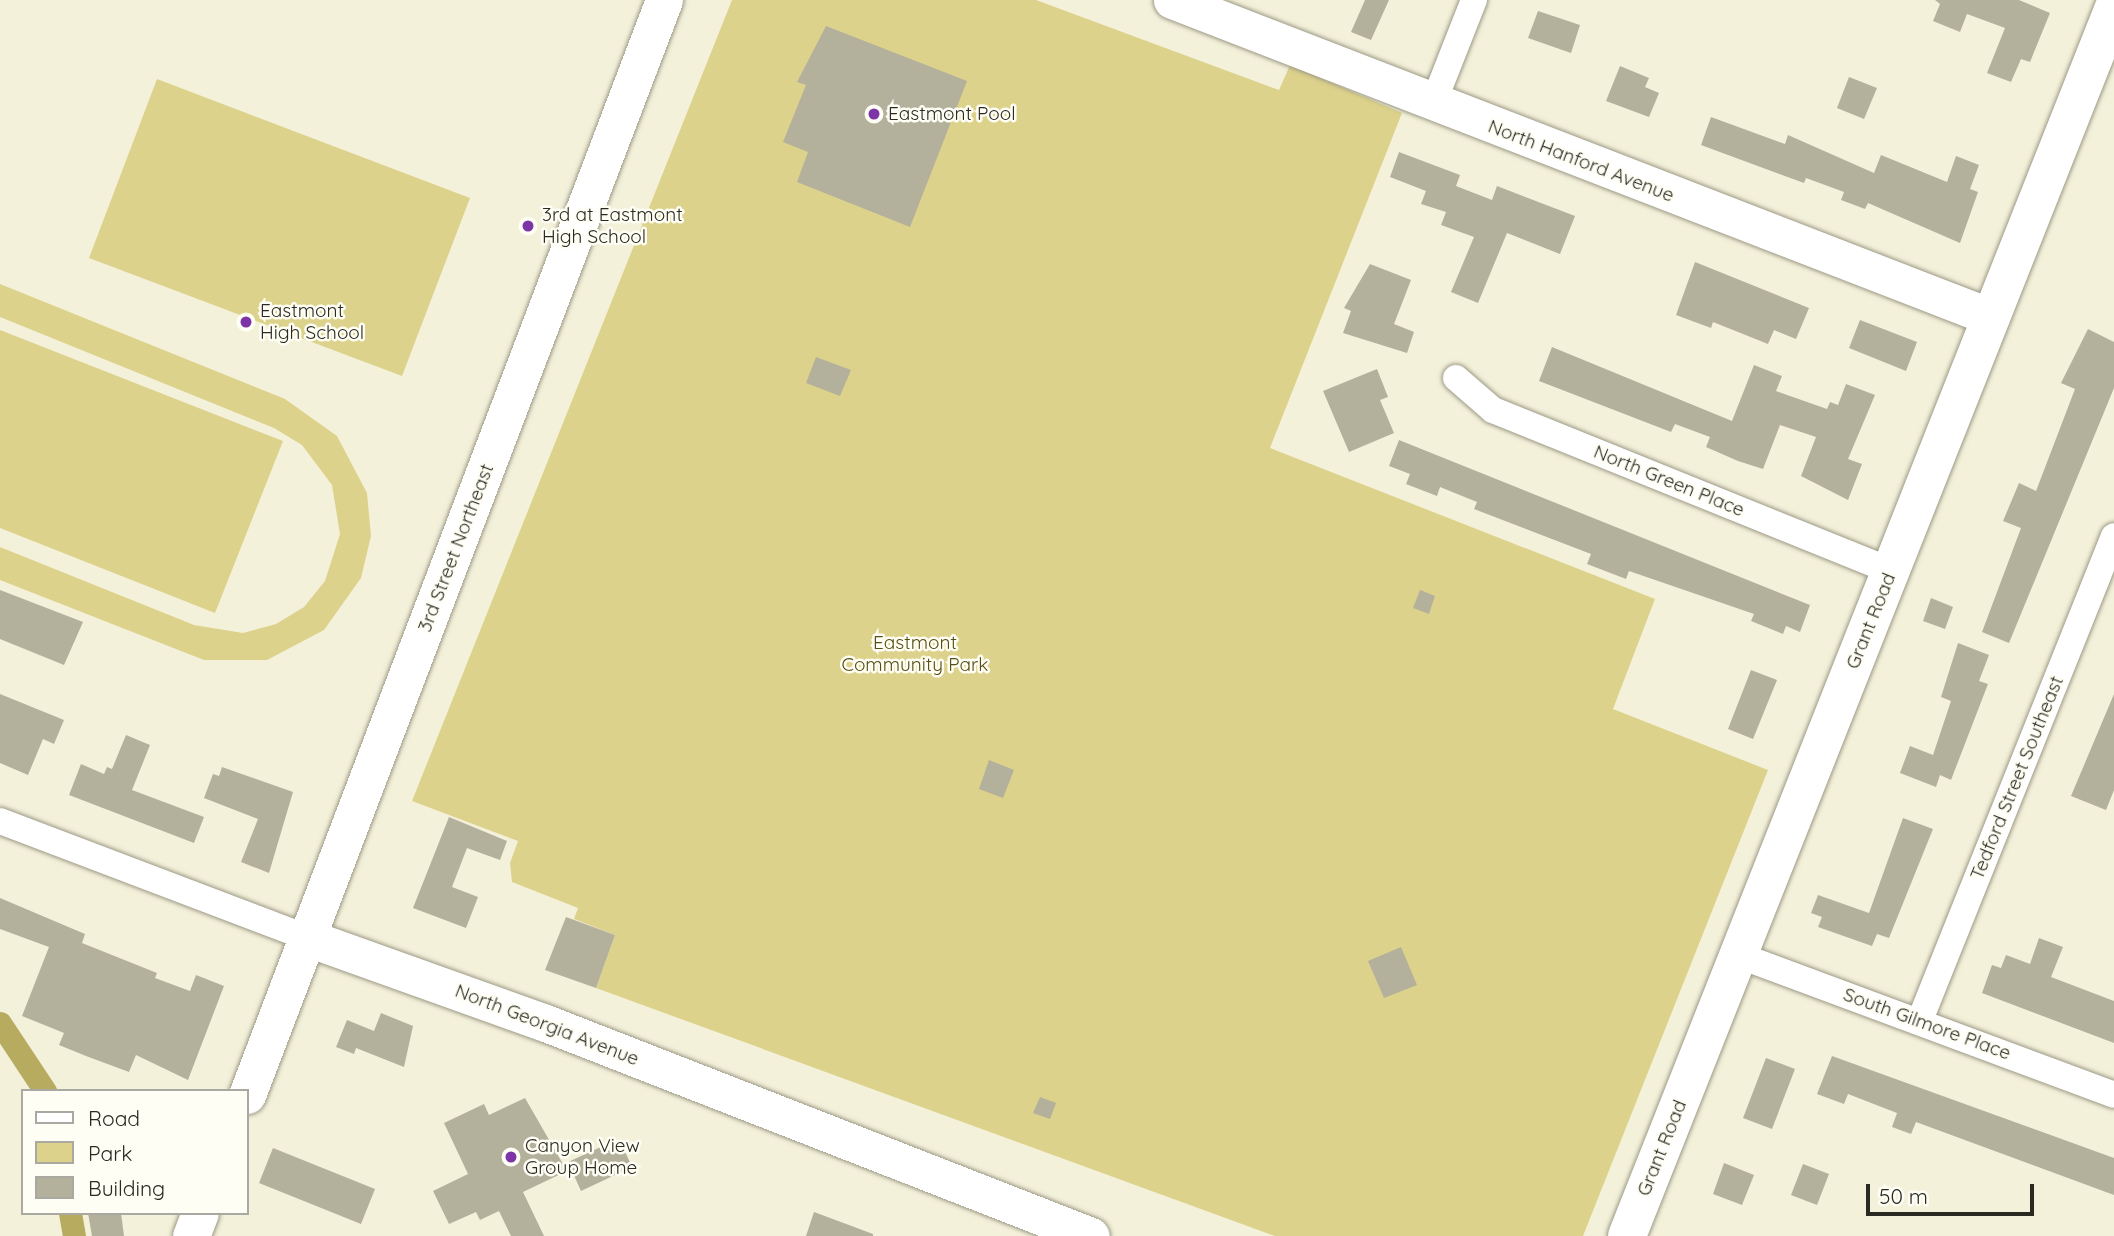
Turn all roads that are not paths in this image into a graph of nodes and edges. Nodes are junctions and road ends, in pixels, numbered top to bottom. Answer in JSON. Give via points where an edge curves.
{"nodes":[{"id":1,"x":664,"y":0,"type":"edge"},
{"id":2,"x":1172,"y":0,"type":"edge"},
{"id":3,"x":1474,"y":0,"type":"edge"},
{"id":4,"x":2114,"y":7,"type":"edge"},
{"id":5,"x":1433,"y":104,"type":"junction"},
{"id":6,"x":1991,"y":317,"type":"junction"},
{"id":7,"x":1456,"y":378,"type":"dead end"},
{"id":8,"x":2114,"y":536,"type":"edge"},
{"id":9,"x":1891,"y":571,"type":"junction"},
{"id":10,"x":0,"y":821,"type":"edge"},
{"id":11,"x":308,"y":938,"type":"junction"},
{"id":12,"x":1738,"y":955,"type":"junction"},
{"id":13,"x":1920,"y":1020,"type":"junction"},
{"id":14,"x":248,"y":1092,"type":"edge"},
{"id":15,"x":2114,"y":1095,"type":"edge"},
{"id":16,"x":199,"y":1215,"type":"edge"},
{"id":17,"x":191,"y":1236,"type":"edge"},
{"id":18,"x":1091,"y":1236,"type":"edge"},
{"id":19,"x":1627,"y":1236,"type":"edge"}],
"edges":[{"from":1,"to":11,"type":"street","name":"3rd Street Northeast"},
{"from":2,"to":5,"type":"street","name":"North Hanford Avenue"},
{"from":3,"to":5,"type":"street"},
{"from":4,"to":6,"type":"main road","name":"Grant Road"},
{"from":5,"to":6,"type":"street","name":"North Hanford Avenue"},
{"from":6,"to":9,"type":"main road","name":"Grant Road"},
{"from":7,"to":9,"type":"street","name":"North Green Place","via":[[1493,410]]},
{"from":8,"to":13,"type":"street","name":"Tedford Street Southeast"},
{"from":9,"to":12,"type":"main road","name":"Grant Road"},
{"from":10,"to":11,"type":"street","name":"North Georgia Avenue"},
{"from":11,"to":14,"type":"street","name":"3rd Street Northeast"},
{"from":11,"to":18,"type":"street","name":"North Georgia Avenue","via":[[555,1027]]},
{"from":12,"to":13,"type":"street","name":"South Gilmore Place"},
{"from":12,"to":19,"type":"main road","name":"Grant Road"},
{"from":13,"to":15,"type":"street","name":"South Gilmore Place"},
{"from":16,"to":17,"type":"street"}]}
